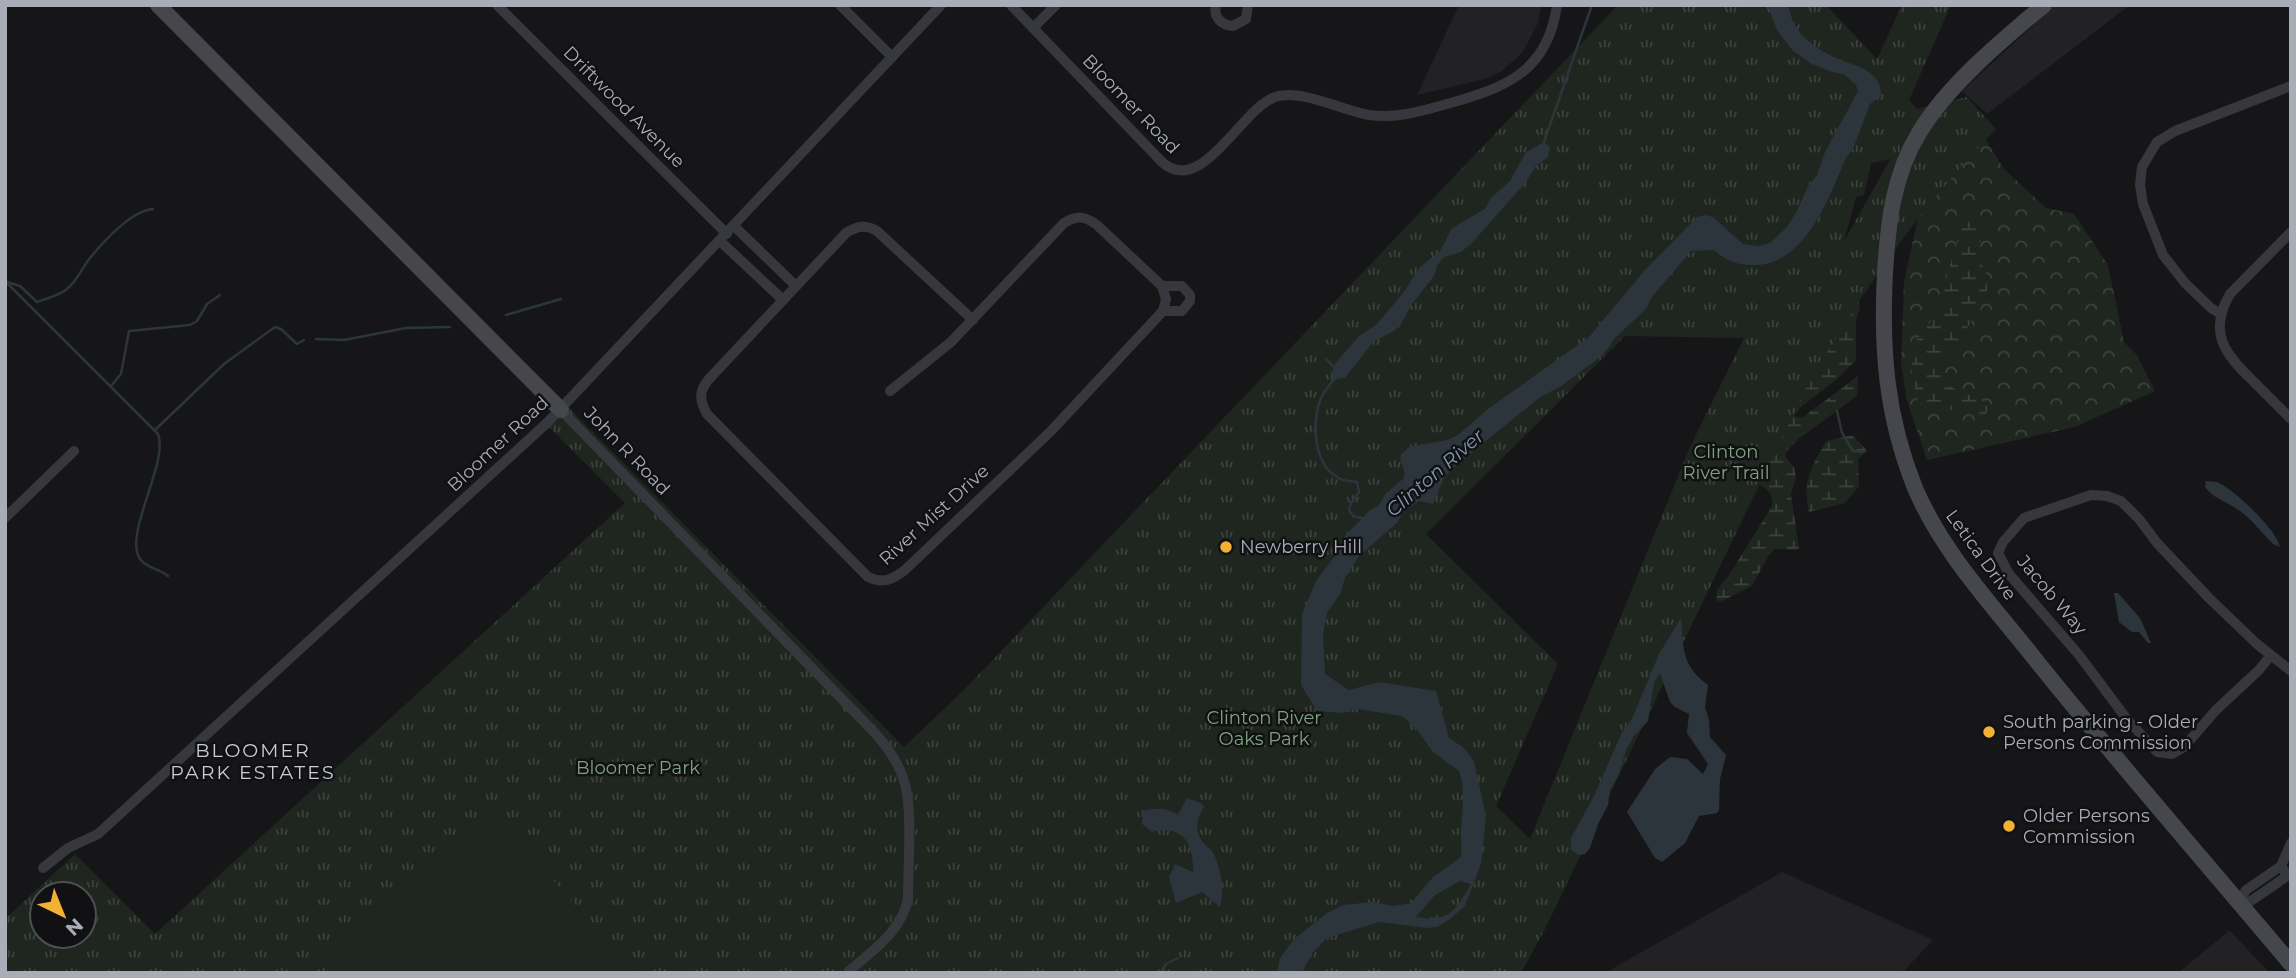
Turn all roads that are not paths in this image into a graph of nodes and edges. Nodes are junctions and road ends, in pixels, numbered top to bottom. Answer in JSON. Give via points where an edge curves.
{"nodes":[{"id":1,"x":158,"y":5,"type":"edge"},
{"id":2,"x":497,"y":5,"type":"edge"},
{"id":3,"x":840,"y":5,"type":"edge"},
{"id":4,"x":940,"y":5,"type":"edge"},
{"id":5,"x":1010,"y":5,"type":"edge"},
{"id":6,"x":1056,"y":5,"type":"edge"},
{"id":7,"x":1216,"y":5,"type":"edge"},
{"id":8,"x":1248,"y":5,"type":"edge"},
{"id":9,"x":1557,"y":5,"type":"edge"},
{"id":10,"x":2044,"y":5,"type":"edge"},
{"id":11,"x":1033,"y":28,"type":"junction"},
{"id":12,"x":892,"y":57,"type":"junction"},
{"id":13,"x":2291,"y":86,"type":"edge"},
{"id":14,"x":2291,"y":232,"type":"edge"},
{"id":15,"x":727,"y":234,"type":"junction"},
{"id":16,"x":796,"y":286,"type":"junction"},
{"id":17,"x":1162,"y":286,"type":"junction"},
{"id":18,"x":783,"y":300,"type":"junction"},
{"id":19,"x":1163,"y":312,"type":"junction"},
{"id":20,"x":2221,"y":314,"type":"junction"},
{"id":21,"x":972,"y":320,"type":"junction"},
{"id":22,"x":890,"y":391,"type":"dead end"},
{"id":23,"x":561,"y":410,"type":"junction"},
{"id":24,"x":2291,"y":419,"type":"edge"},
{"id":25,"x":74,"y":452,"type":"dead end"},
{"id":26,"x":5,"y":518,"type":"edge"},
{"id":27,"x":2271,"y":655,"type":"junction"},
{"id":28,"x":2291,"y":671,"type":"edge"},
{"id":29,"x":2291,"y":843,"type":"edge"},
{"id":30,"x":2281,"y":866,"type":"junction"},
{"id":31,"x":43,"y":868,"type":"dead end"},
{"id":32,"x":2289,"y":878,"type":"edge"},
{"id":33,"x":2239,"y":902,"type":"junction"},
{"id":34,"x":2291,"y":964,"type":"edge"},
{"id":35,"x":849,"y":971,"type":"edge"}],
"edges":[{"from":1,"to":23,"type":"street","name":"John R Road"},
{"from":2,"to":15,"type":"street","name":"Driftwood Avenue"},
{"from":3,"to":12,"type":"street"},
{"from":4,"to":12,"type":"street","name":"Bloomer Road"},
{"from":5,"to":11,"type":"street","name":"Bloomer Road"},
{"from":6,"to":11,"type":"street"},
{"from":7,"to":8,"type":"street","via":[[1218,19],[1233,26],[1246,19]]},
{"from":9,"to":11,"type":"street","name":"Bloomer Road","via":[[1540,54],[1520,75],[1497,89],[1402,116],[1365,115],[1309,99],[1275,97],[1198,167],[1181,172],[1168,168]]},
{"from":10,"to":33,"type":"street","name":"Letica Drive","via":[[1953,89],[1908,153],[1891,213],[1882,327],[1886,385],[1916,489],[1957,561]]},
{"from":12,"to":15,"type":"street","name":"Bloomer Road"},
{"from":13,"to":20,"type":"street","via":[[2175,131],[2151,149],[2142,167],[2143,204],[2163,255],[2185,283]]},
{"from":14,"to":20,"type":"street","via":[[2230,294]]},
{"from":15,"to":16,"type":"street"},
{"from":15,"to":18,"type":"street"},
{"from":15,"to":23,"type":"street","name":"Bloomer Road"},
{"from":16,"to":18,"type":"street","name":"River Mist Drive"},
{"from":16,"to":21,"type":"street","name":"River Mist Drive","via":[[846,233],[867,226]]},
{"from":17,"to":19,"type":"street"},
{"from":17,"to":19,"type":"street","name":"River Mist Drive","via":[[1182,286],[1190,295],[1182,312]]},
{"from":17,"to":21,"type":"street","name":"River Mist Drive","via":[[1097,225],[1077,217],[1064,223]]},
{"from":18,"to":19,"type":"street","name":"River Mist Drive","via":[[703,387],[703,408],[868,577],[883,581],[905,570],[1033,449]]},
{"from":20,"to":24,"type":"street","via":[[2226,352]]},
{"from":21,"to":22,"type":"street","via":[[939,354]]},
{"from":23,"to":31,"type":"street","name":"Bloomer Road","via":[[98,834],[68,848]]},
{"from":23,"to":35,"type":"street","name":"John R Road","via":[[873,731],[897,764],[908,797],[906,911],[891,933]]},
{"from":25,"to":26,"type":"street"},
{"from":27,"to":27,"type":"street","name":"Jacob Way","via":[[2209,598],[2121,501],[2091,495],[2024,518],[1998,553],[2009,574],[2157,752],[2172,754],[2184,747]]},
{"from":27,"to":28,"type":"street","name":"Jacob Way"},
{"from":29,"to":30,"type":"street"},
{"from":30,"to":32,"type":"street"},
{"from":30,"to":33,"type":"street","via":[[2246,890]]},
{"from":32,"to":33,"type":"street","via":[[2251,901]]},
{"from":33,"to":34,"type":"street","name":"Letica Drive"}]}
